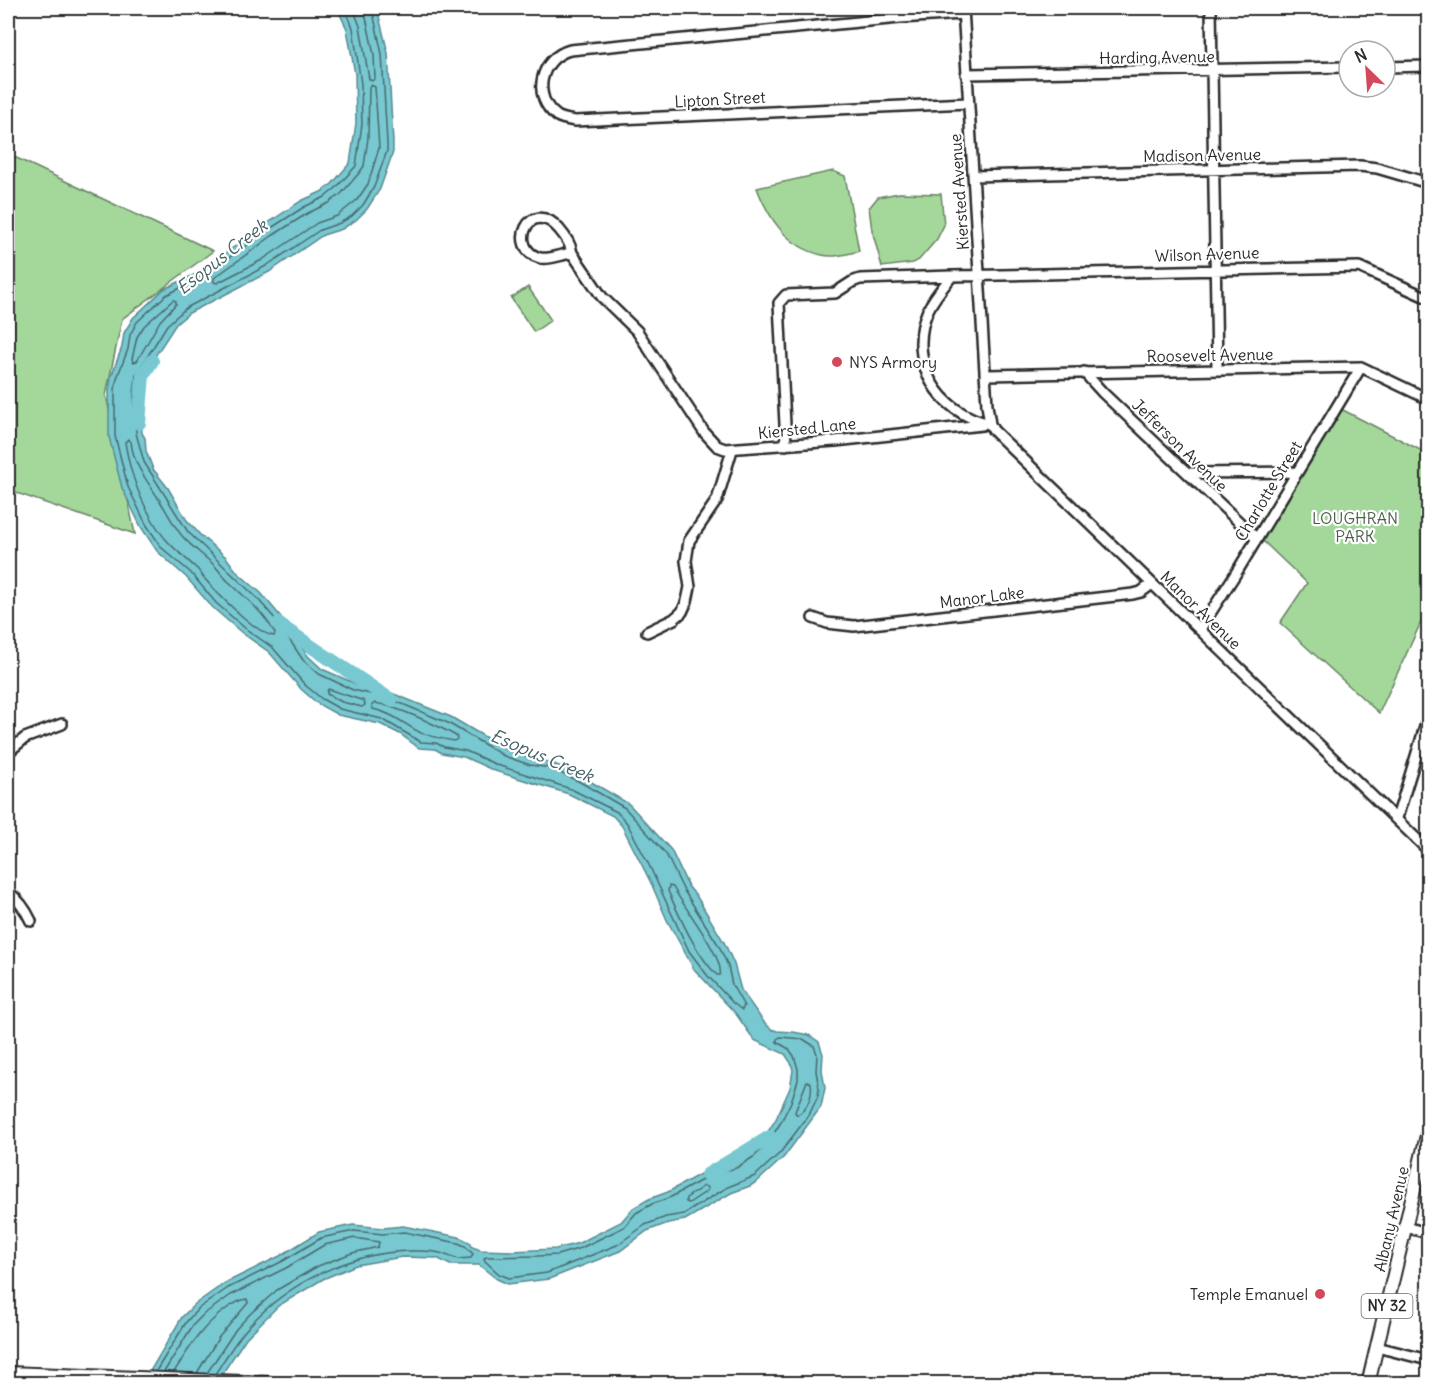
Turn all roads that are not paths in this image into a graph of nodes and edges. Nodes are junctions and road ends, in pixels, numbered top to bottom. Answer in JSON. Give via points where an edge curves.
{"nodes":[{"id":1,"x":1211,"y":8,"type":"edge"},
{"id":2,"x":963,"y":11,"type":"edge"},
{"id":3,"x":1428,"y":66,"type":"edge"},
{"id":4,"x":1337,"y":67,"type":"edge"},
{"id":5,"x":1397,"y":67,"type":"edge"},
{"id":6,"x":1212,"y":71,"type":"junction"},
{"id":7,"x":966,"y":74,"type":"junction"},
{"id":8,"x":968,"y":103,"type":"junction"},
{"id":9,"x":1214,"y":171,"type":"junction"},
{"id":10,"x":973,"y":176,"type":"junction"},
{"id":11,"x":1428,"y":183,"type":"edge"},
{"id":12,"x":572,"y":253,"type":"junction"},
{"id":13,"x":1216,"y":270,"type":"junction"},
{"id":14,"x":979,"y":274,"type":"junction"},
{"id":15,"x":952,"y":276,"type":"junction"},
{"id":16,"x":1427,"y":294,"type":"edge"},
{"id":17,"x":1361,"y":367,"type":"junction"},
{"id":18,"x":1217,"y":369,"type":"junction"},
{"id":19,"x":1084,"y":372,"type":"junction"},
{"id":20,"x":986,"y":375,"type":"junction"},
{"id":21,"x":1428,"y":399,"type":"edge"},
{"id":22,"x":990,"y":424,"type":"junction"},
{"id":23,"x":786,"y":445,"type":"junction"},
{"id":24,"x":732,"y":450,"type":"junction"},
{"id":25,"x":1297,"y":472,"type":"junction"},
{"id":26,"x":1188,"y":473,"type":"junction"},
{"id":27,"x":1257,"y":539,"type":"junction"},
{"id":28,"x":1152,"y":584,"type":"junction"},
{"id":29,"x":813,"y":618,"type":"dead end"},
{"id":30,"x":1200,"y":629,"type":"junction"},
{"id":31,"x":647,"y":632,"type":"dead end"},
{"id":32,"x":1428,"y":717,"type":"edge"},
{"id":33,"x":62,"y":724,"type":"dead end"},
{"id":34,"x":8,"y":752,"type":"edge"},
{"id":35,"x":1397,"y":818,"type":"junction"},
{"id":36,"x":1428,"y":850,"type":"edge"},
{"id":37,"x":8,"y":892,"type":"edge"},
{"id":38,"x":31,"y":921,"type":"dead end"},
{"id":39,"x":1428,"y":1131,"type":"edge"},
{"id":40,"x":1406,"y":1227,"type":"junction"},
{"id":41,"x":1428,"y":1233,"type":"edge"},
{"id":42,"x":1377,"y":1347,"type":"junction"},
{"id":43,"x":1428,"y":1360,"type":"edge"},
{"id":44,"x":8,"y":1374,"type":"edge"},
{"id":45,"x":242,"y":1383,"type":"edge"},
{"id":46,"x":269,"y":1383,"type":"edge"},
{"id":47,"x":1368,"y":1383,"type":"edge"}],
"edges":[{"from":1,"to":6,"type":"street"},
{"from":2,"to":7,"type":"street","name":"Kiersted Avenue"},
{"from":2,"to":8,"type":"street","name":"Lipton Street","via":[[567,51],[550,60],[542,83],[547,105],[556,115],[575,121]]},
{"from":3,"to":5,"type":"street"},
{"from":4,"to":6,"type":"street","name":"Harding Avenue"},
{"from":6,"to":7,"type":"street","name":"Harding Avenue"},
{"from":6,"to":9,"type":"street"},
{"from":7,"to":8,"type":"street","name":"Kiersted Avenue"},
{"from":8,"to":10,"type":"street","name":"Kiersted Avenue"},
{"from":9,"to":10,"type":"street","name":"Madison Avenue"},
{"from":9,"to":11,"type":"street","name":"Madison Avenue","via":[[1360,166]]},
{"from":9,"to":13,"type":"street"},
{"from":10,"to":14,"type":"street","name":"Kiersted Avenue"},
{"from":12,"to":12,"type":"street","via":[[537,256],[529,250],[524,230],[535,219],[552,221],[566,237]]},
{"from":12,"to":24,"type":"street","via":[[603,297],[637,331],[704,432],[717,446]]},
{"from":13,"to":14,"type":"street","name":"Wilson Avenue"},
{"from":13,"to":16,"type":"street","name":"Wilson Avenue","via":[[1359,267]]},
{"from":13,"to":18,"type":"street"},
{"from":14,"to":15,"type":"street","name":"Wilson Avenue"},
{"from":14,"to":20,"type":"street","name":"Kiersted Avenue"},
{"from":15,"to":22,"type":"street","via":[[928,309],[924,322],[922,354],[926,371],[945,401],[973,420]]},
{"from":15,"to":23,"type":"street","name":"Wilson Avenue","via":[[860,279],[835,293],[782,298],[779,303]]},
{"from":17,"to":18,"type":"street","name":"Roosevelt Avenue"},
{"from":17,"to":21,"type":"street","name":"Roosevelt Avenue"},
{"from":17,"to":25,"type":"street","name":"Charlotte Street"},
{"from":18,"to":19,"type":"street","name":"Roosevelt Avenue"},
{"from":19,"to":20,"type":"street","name":"Roosevelt Avenue"},
{"from":19,"to":26,"type":"street","name":"Jefferson Avenue"},
{"from":20,"to":22,"type":"street"},
{"from":22,"to":23,"type":"street","name":"Kiersted Lane"},
{"from":22,"to":28,"type":"street","name":"Manor Avenue"},
{"from":23,"to":24,"type":"street","name":"Kiersted Lane"},
{"from":24,"to":31,"type":"street","via":[[717,500],[689,541],[686,561],[690,587],[685,607],[674,619]]},
{"from":25,"to":26,"type":"street"},
{"from":25,"to":27,"type":"street","name":"Charlotte Street"},
{"from":26,"to":27,"type":"street","name":"Jefferson Avenue"},
{"from":27,"to":30,"type":"street","name":"Charlotte Street"},
{"from":28,"to":29,"type":"street","name":"Manor Lake","via":[[1132,594],[854,626]]},
{"from":28,"to":30,"type":"street","name":"Manor Avenue"},
{"from":30,"to":35,"type":"street","name":"Manor Avenue"},
{"from":32,"to":35,"type":"street"},
{"from":33,"to":34,"type":"street","via":[[25,738]]},
{"from":35,"to":36,"type":"street","name":"Manor Avenue"},
{"from":37,"to":38,"type":"street","via":[[21,903]]},
{"from":39,"to":40,"type":"main road","name":"Albany Avenue","number":"NY 32"},
{"from":40,"to":41,"type":"street"},
{"from":40,"to":42,"type":"main road","name":"Albany Avenue","number":"NY 32"},
{"from":42,"to":43,"type":"street"},
{"from":42,"to":47,"type":"main road","name":"Albany Avenue","number":"NY 32"},
{"from":44,"to":45,"type":"highway"},
{"from":45,"to":46,"type":"highway"}]}
